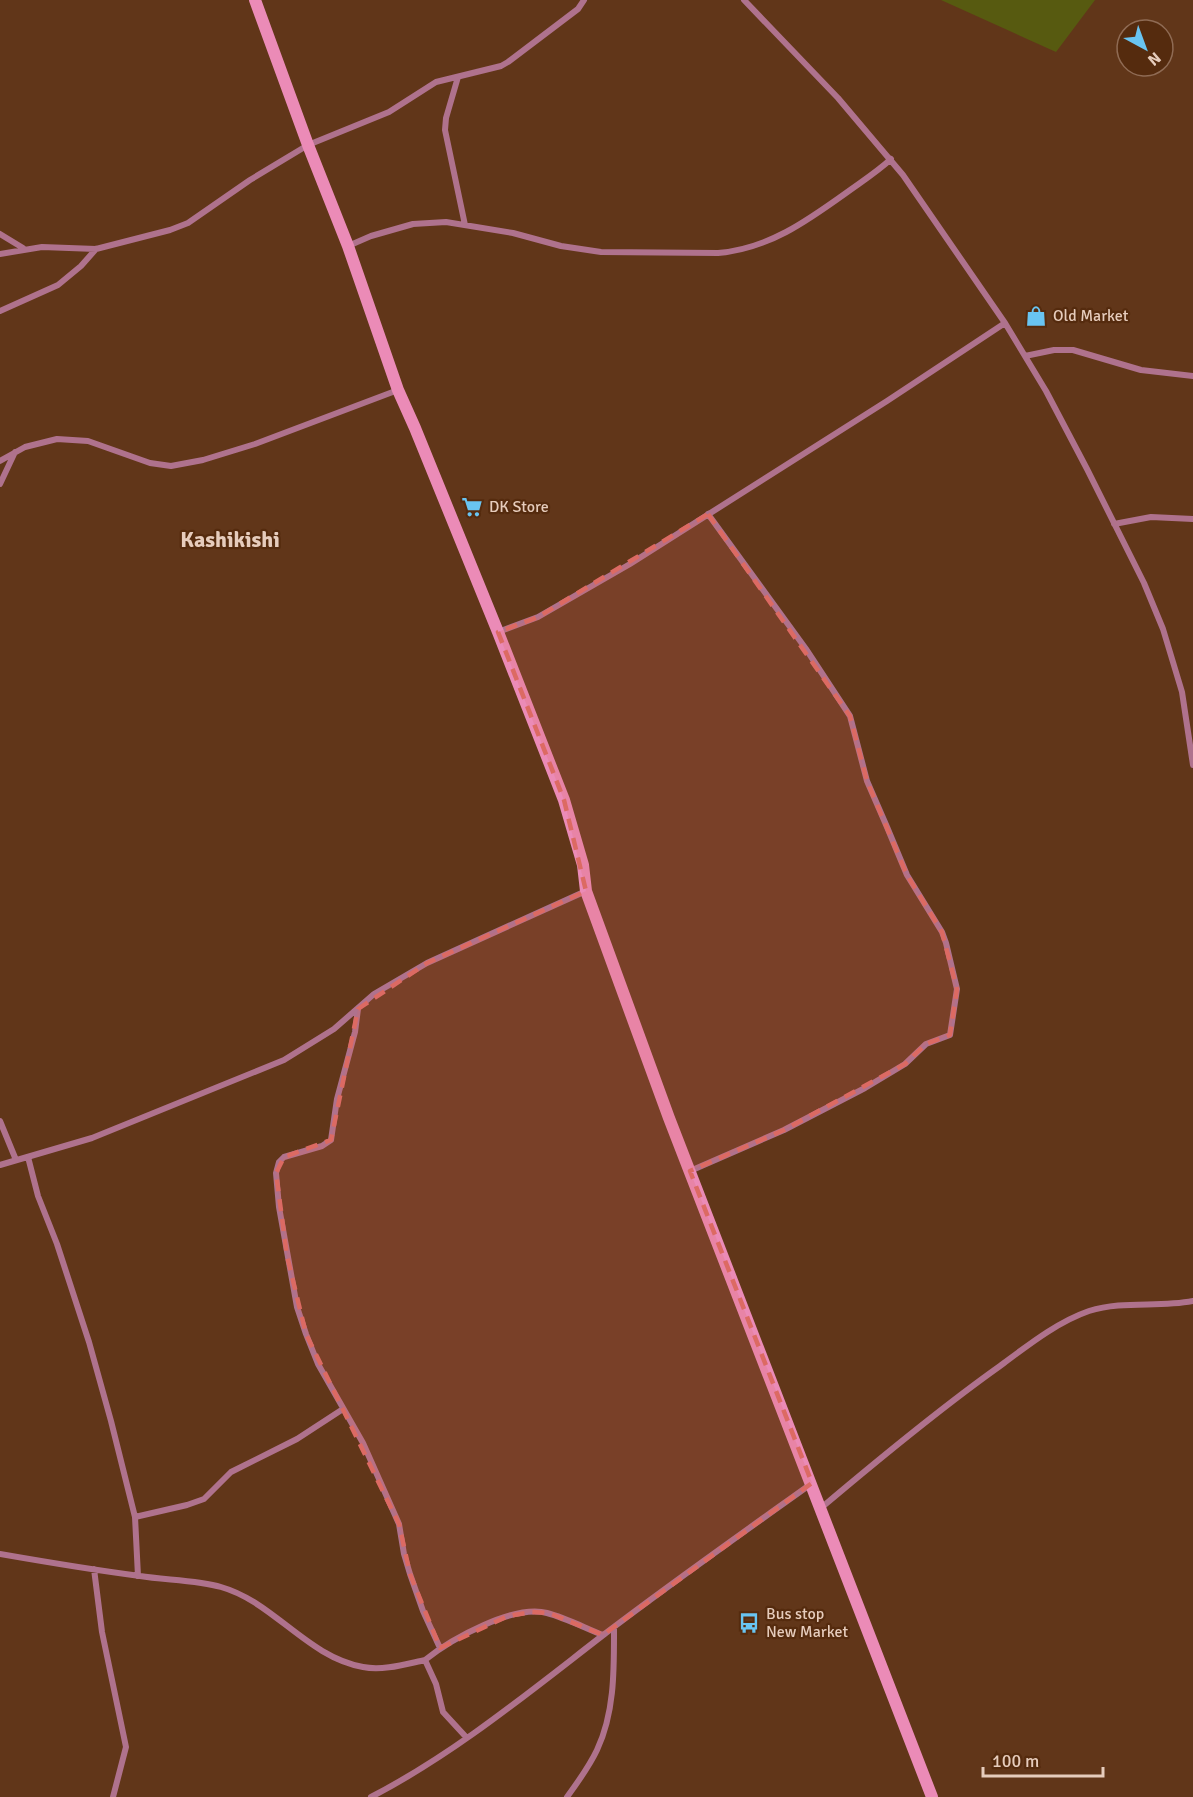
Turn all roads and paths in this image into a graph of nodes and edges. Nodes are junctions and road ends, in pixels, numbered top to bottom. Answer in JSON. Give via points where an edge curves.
{"nodes":[{"id":1,"x":255,"y":0,"type":"edge"},
{"id":2,"x":584,"y":0,"type":"edge"},
{"id":3,"x":744,"y":0,"type":"edge"},
{"id":4,"x":458,"y":77,"type":"junction"},
{"id":5,"x":308,"y":145,"type":"junction"},
{"id":6,"x":891,"y":159,"type":"junction"},
{"id":7,"x":465,"y":225,"type":"junction"},
{"id":8,"x":0,"y":234,"type":"edge"},
{"id":9,"x":348,"y":246,"type":"junction"},
{"id":10,"x":23,"y":249,"type":"junction"},
{"id":11,"x":96,"y":249,"type":"junction"},
{"id":12,"x":0,"y":254,"type":"edge"},
{"id":13,"x":0,"y":312,"type":"edge"},
{"id":14,"x":1005,"y":323,"type":"junction"},
{"id":15,"x":1025,"y":356,"type":"junction"},
{"id":16,"x":1193,"y":376,"type":"edge"},
{"id":17,"x":398,"y":390,"type":"junction"},
{"id":18,"x":15,"y":453,"type":"junction"},
{"id":19,"x":0,"y":461,"type":"edge"},
{"id":20,"x":0,"y":484,"type":"edge"},
{"id":21,"x":708,"y":514,"type":"junction"},
{"id":22,"x":1193,"y":519,"type":"edge"},
{"id":23,"x":1114,"y":524,"type":"junction"},
{"id":24,"x":498,"y":632,"type":"junction"},
{"id":25,"x":1193,"y":765,"type":"edge"},
{"id":26,"x":586,"y":891,"type":"junction"},
{"id":27,"x":358,"y":1009,"type":"junction"},
{"id":28,"x":0,"y":1121,"type":"edge"},
{"id":29,"x":28,"y":1157,"type":"junction"},
{"id":30,"x":16,"y":1160,"type":"junction"},
{"id":31,"x":0,"y":1165,"type":"edge"},
{"id":32,"x":690,"y":1172,"type":"junction"},
{"id":33,"x":1193,"y":1301,"type":"edge"},
{"id":34,"x":343,"y":1409,"type":"junction"},
{"id":35,"x":812,"y":1484,"type":"junction"},
{"id":36,"x":821,"y":1508,"type":"junction"},
{"id":37,"x":135,"y":1517,"type":"junction"},
{"id":38,"x":0,"y":1554,"type":"edge"},
{"id":39,"x":94,"y":1569,"type":"junction"},
{"id":40,"x":138,"y":1576,"type":"junction"},
{"id":41,"x":614,"y":1627,"type":"junction"},
{"id":42,"x":603,"y":1635,"type":"junction"},
{"id":43,"x":440,"y":1648,"type":"junction"},
{"id":44,"x":426,"y":1660,"type":"junction"},
{"id":45,"x":466,"y":1737,"type":"junction"},
{"id":46,"x":113,"y":1797,"type":"edge"},
{"id":47,"x":371,"y":1797,"type":"edge"},
{"id":48,"x":567,"y":1797,"type":"edge"},
{"id":49,"x":932,"y":1797,"type":"edge"}],
"edges":[{"from":1,"to":5,"type":"main road"},
{"from":2,"to":4,"type":"street","via":[[578,9],[508,62]]},
{"from":3,"to":6,"type":"street"},
{"from":4,"to":5,"type":"street","via":[[436,82],[388,112]]},
{"from":4,"to":7,"type":"street","via":[[445,130]]},
{"from":5,"to":9,"type":"main road"},
{"from":5,"to":11,"type":"street","via":[[188,223]]},
{"from":6,"to":7,"type":"street","via":[[812,217],[763,244],[737,252],[601,252]]},
{"from":6,"to":14,"type":"street"},
{"from":7,"to":9,"type":"street","via":[[413,224]]},
{"from":8,"to":10,"type":"street"},
{"from":9,"to":17,"type":"main road"},
{"from":10,"to":11,"type":"street"},
{"from":10,"to":12,"type":"street"},
{"from":11,"to":13,"type":"street","via":[[58,285]]},
{"from":14,"to":15,"type":"street"},
{"from":14,"to":21,"type":"street"},
{"from":15,"to":16,"type":"street","via":[[1073,350],[1141,370]]},
{"from":15,"to":23,"type":"street"},
{"from":17,"to":18,"type":"street","via":[[255,444],[171,466],[150,463],[88,441],[50,440]]},
{"from":17,"to":24,"type":"main road"},
{"from":18,"to":19,"type":"street"},
{"from":18,"to":20,"type":"street"},
{"from":21,"to":24,"type":"street","via":[[538,617]]},
{"from":21,"to":32,"type":"street","via":[[850,716],[867,781],[907,875],[942,932],[957,989],[950,1035],[926,1044],[905,1064],[855,1093]]},
{"from":22,"to":23,"type":"street","via":[[1151,517]]},
{"from":23,"to":25,"type":"street","via":[[1163,629],[1182,692]]},
{"from":24,"to":26,"type":"main road","via":[[564,800],[583,865]]},
{"from":26,"to":27,"type":"street","via":[[427,963],[374,994]]},
{"from":26,"to":32,"type":"main road"},
{"from":27,"to":29,"type":"street","via":[[284,1060],[92,1138]]},
{"from":27,"to":34,"type":"street","via":[[331,1140],[284,1156],[276,1173],[297,1307],[318,1364]]},
{"from":28,"to":30,"type":"street"},
{"from":29,"to":30,"type":"street"},
{"from":29,"to":37,"type":"street","via":[[89,1342]]},
{"from":30,"to":31,"type":"street"},
{"from":32,"to":35,"type":"main road"},
{"from":33,"to":36,"type":"street","via":[[1109,1306],[1065,1323],[926,1421]]},
{"from":34,"to":37,"type":"street","via":[[297,1439],[231,1472],[204,1499]]},
{"from":34,"to":43,"type":"street","via":[[363,1443],[399,1524],[410,1574]]},
{"from":35,"to":36,"type":"main road"},
{"from":35,"to":41,"type":"street"},
{"from":36,"to":49,"type":"main road"},
{"from":37,"to":40,"type":"street"},
{"from":38,"to":39,"type":"street"},
{"from":39,"to":40,"type":"street"},
{"from":39,"to":46,"type":"street","via":[[102,1632],[126,1747]]},
{"from":40,"to":44,"type":"street","via":[[231,1590],[315,1647],[361,1667]]},
{"from":41,"to":42,"type":"street"},
{"from":41,"to":48,"type":"street","via":[[614,1676],[608,1714],[598,1748]]},
{"from":42,"to":43,"type":"street","via":[[549,1613],[532,1612],[508,1616]]},
{"from":42,"to":45,"type":"street","via":[[528,1695]]},
{"from":43,"to":44,"type":"street"},
{"from":44,"to":45,"type":"street","via":[[443,1712]]},
{"from":45,"to":47,"type":"street"}]}
